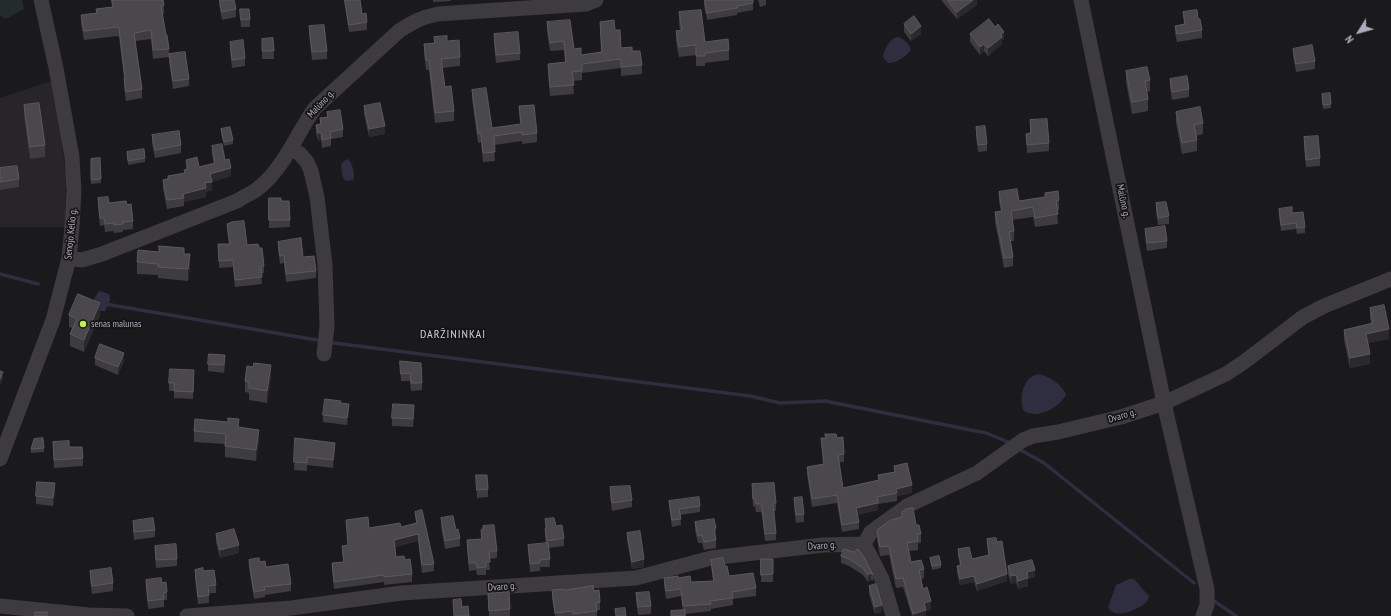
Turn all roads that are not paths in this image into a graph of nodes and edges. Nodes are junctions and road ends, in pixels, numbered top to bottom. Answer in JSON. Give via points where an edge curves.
{"nodes":[{"id":1,"x":41,"y":0,"type":"edge"},
{"id":2,"x":596,"y":0,"type":"edge"},
{"id":3,"x":1081,"y":0,"type":"edge"},
{"id":4,"x":291,"y":148,"type":"junction"},
{"id":5,"x":69,"y":258,"type":"junction"},
{"id":6,"x":1391,"y":279,"type":"edge"},
{"id":7,"x":324,"y":354,"type":"dead end"},
{"id":8,"x":1164,"y":403,"type":"junction"},
{"id":9,"x":0,"y":459,"type":"edge"},
{"id":10,"x":864,"y":544,"type":"junction"},
{"id":11,"x":0,"y":606,"type":"edge"},
{"id":12,"x":127,"y":616,"type":"edge"},
{"id":13,"x":187,"y":616,"type":"edge"},
{"id":14,"x":893,"y":616,"type":"edge"},
{"id":15,"x":1203,"y":616,"type":"edge"}],
"edges":[{"from":1,"to":5,"type":"street","name":"Senojo Kelio g.","via":[[72,157],[74,191]]},
{"from":2,"to":4,"type":"street","name":"Malūno g.","via":[[586,4],[438,14],[414,21],[399,31],[315,108]]},
{"from":3,"to":8,"type":"street","name":"Malūno g."},
{"from":4,"to":5,"type":"street","name":"Malūno g.","via":[[267,181],[237,201],[102,254],[82,260]]},
{"from":4,"to":7,"type":"street","via":[[307,162],[317,197],[325,265],[327,326]]},
{"from":5,"to":9,"type":"street","name":"Senojo Kelio g.","via":[[53,320]]},
{"from":6,"to":8,"type":"street","name":"Dvaro g.","via":[[1303,317],[1226,374]]},
{"from":8,"to":10,"type":"street","name":"Dvaro g.","via":[[1121,417],[1023,440],[977,473],[907,506],[871,532]]},
{"from":8,"to":15,"type":"street","name":"Malūno g.","via":[[1207,589],[1207,605]]},
{"from":10,"to":13,"type":"street","name":"Dvaro g.","via":[[823,545],[711,558],[636,578],[402,593],[291,608]]},
{"from":10,"to":14,"type":"street","via":[[882,579]]},
{"from":11,"to":12,"type":"street"}]}
